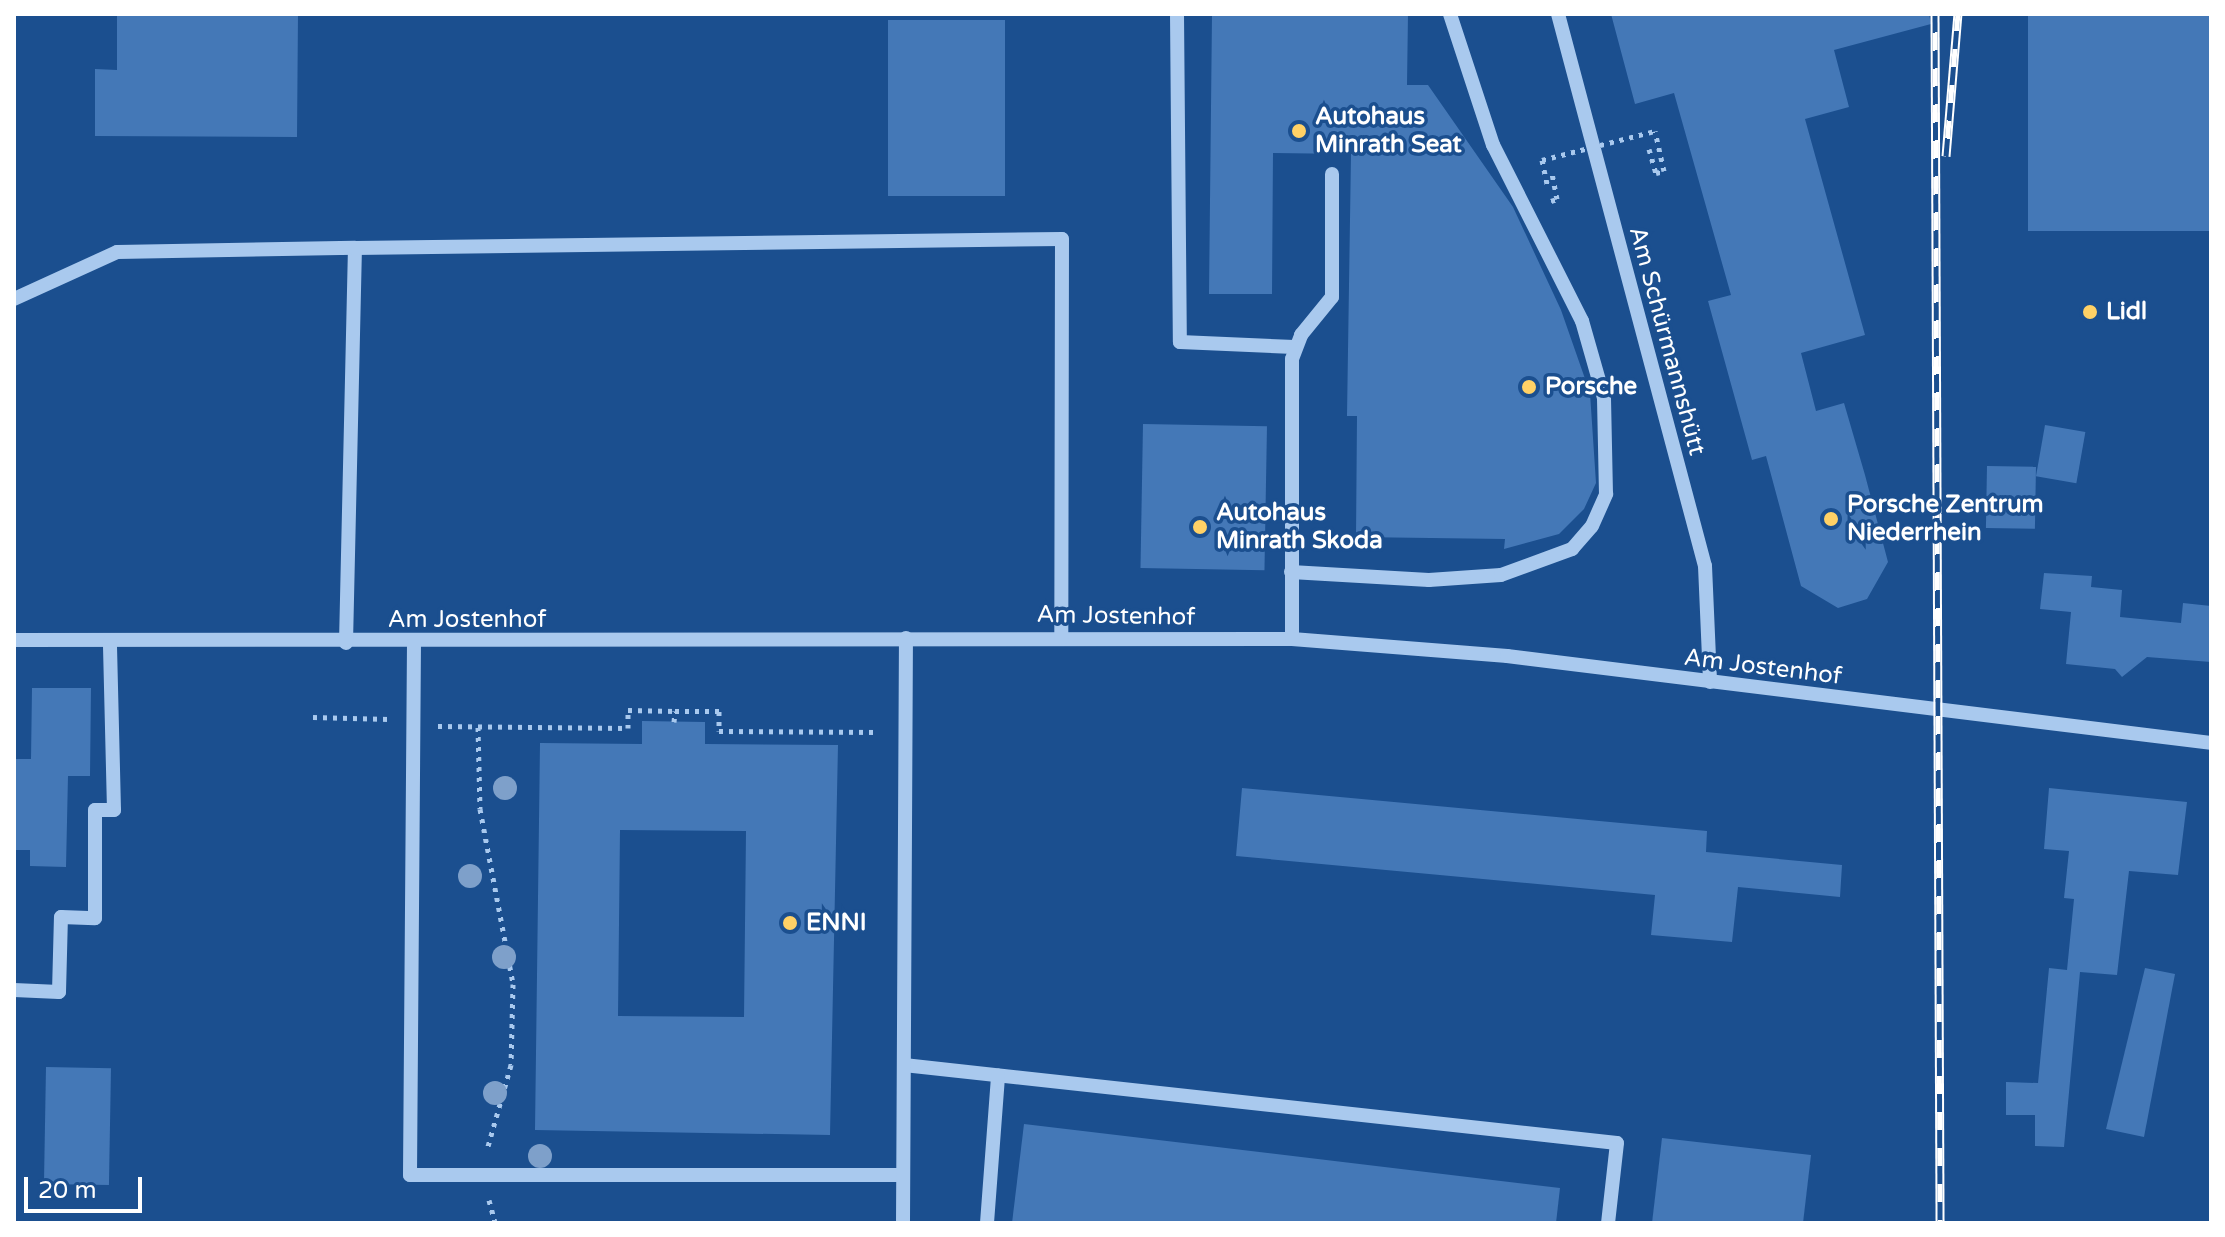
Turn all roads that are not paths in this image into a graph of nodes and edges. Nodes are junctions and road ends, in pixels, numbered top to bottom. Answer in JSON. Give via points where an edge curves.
{"nodes":[{"id":1,"x":1177,"y":14,"type":"edge"},
{"id":2,"x":1450,"y":14,"type":"edge"},
{"id":3,"x":1558,"y":14,"type":"edge"},
{"id":4,"x":1332,"y":174,"type":"dead end"},
{"id":5,"x":355,"y":248,"type":"junction"},
{"id":6,"x":14,"y":299,"type":"edge"},
{"id":7,"x":1294,"y":347,"type":"junction"},
{"id":8,"x":1291,"y":572,"type":"junction"},
{"id":9,"x":906,"y":638,"type":"junction"},
{"id":10,"x":1061,"y":638,"type":"junction"},
{"id":11,"x":1292,"y":639,"type":"junction"},
{"id":12,"x":14,"y":640,"type":"edge"},
{"id":13,"x":110,"y":641,"type":"junction"},
{"id":14,"x":414,"y":642,"type":"junction"},
{"id":15,"x":346,"y":643,"type":"junction"},
{"id":16,"x":1710,"y":682,"type":"junction"},
{"id":17,"x":2211,"y":743,"type":"edge"},
{"id":18,"x":14,"y":990,"type":"edge"},
{"id":19,"x":904,"y":1065,"type":"junction"},
{"id":20,"x":998,"y":1075,"type":"junction"},
{"id":21,"x":903,"y":1175,"type":"junction"},
{"id":22,"x":903,"y":1223,"type":"edge"},
{"id":23,"x":987,"y":1223,"type":"edge"},
{"id":24,"x":1608,"y":1223,"type":"edge"}],
"edges":[{"from":1,"to":7,"type":"street","via":[[1180,342]]},
{"from":2,"to":8,"type":"street","via":[[1493,145],[1582,321],[1604,398],[1606,494],[1592,526],[1572,549],[1501,575],[1429,580]]},
{"from":3,"to":16,"type":"street","name":"Am Schürmannshütt","via":[[1705,566]]},
{"from":4,"to":7,"type":"street","via":[[1332,297]]},
{"from":5,"to":6,"type":"street","via":[[117,252]]},
{"from":5,"to":10,"type":"street","via":[[1062,239]]},
{"from":5,"to":15,"type":"street"},
{"from":7,"to":8,"type":"street"},
{"from":8,"to":11,"type":"street"},
{"from":9,"to":10,"type":"street","name":"Am Jostenhof"},
{"from":9,"to":14,"type":"street","name":"Am Jostenhof"},
{"from":9,"to":19,"type":"street"},
{"from":10,"to":11,"type":"street","name":"Am Jostenhof"},
{"from":11,"to":16,"type":"street","name":"Am Jostenhof","via":[[1507,656]]},
{"from":12,"to":13,"type":"street","name":"Am Jostenhof"},
{"from":13,"to":15,"type":"street","name":"Am Jostenhof"},
{"from":13,"to":18,"type":"street","via":[[114,810],[95,810],[95,918],[61,917],[59,992]]},
{"from":14,"to":15,"type":"street","name":"Am Jostenhof"},
{"from":14,"to":21,"type":"street","via":[[410,1175]]},
{"from":16,"to":17,"type":"street","name":"Am Jostenhof"},
{"from":19,"to":20,"type":"street"},
{"from":19,"to":21,"type":"street"},
{"from":20,"to":23,"type":"street"},
{"from":20,"to":24,"type":"street","via":[[1617,1143]]},
{"from":21,"to":22,"type":"street"}]}
